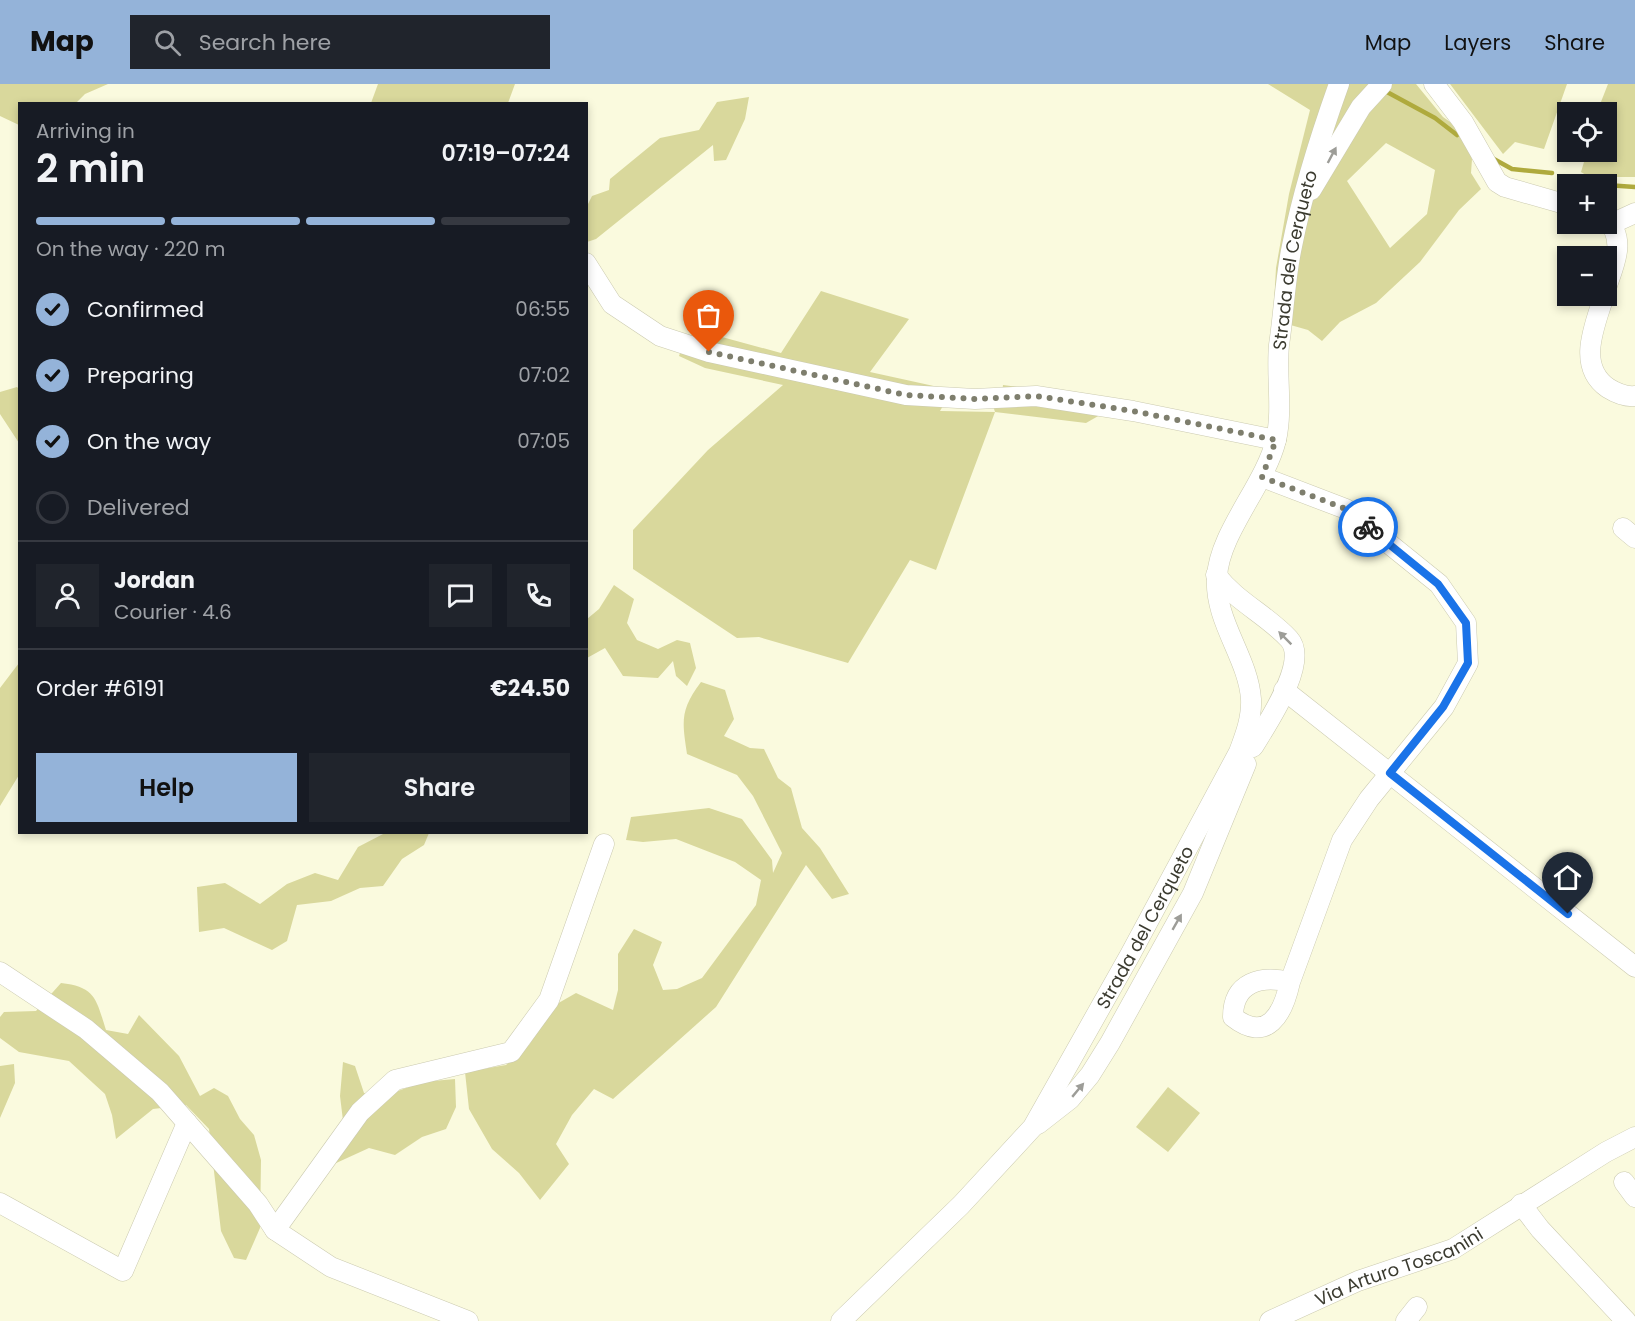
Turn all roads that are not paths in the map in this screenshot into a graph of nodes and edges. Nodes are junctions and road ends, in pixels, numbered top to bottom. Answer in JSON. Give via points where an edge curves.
{"nodes":[{"id":1,"x":1382,"y":84,"type":"edge"},
{"id":2,"x":1434,"y":84,"type":"edge"},
{"id":3,"x":1337,"y":88,"type":"edge"},
{"id":4,"x":1361,"y":107,"type":"junction"},
{"id":5,"x":1557,"y":202,"type":"edge"},
{"id":6,"x":1301,"y":205,"type":"junction"},
{"id":7,"x":1635,"y":213,"type":"edge"},
{"id":8,"x":1617,"y":219,"type":"edge"},
{"id":9,"x":1614,"y":234,"type":"edge"},
{"id":10,"x":1617,"y":249,"type":"edge"},
{"id":11,"x":588,"y":266,"type":"edge"},
{"id":12,"x":1601,"y":306,"type":"edge"},
{"id":13,"x":1635,"y":396,"type":"edge"},
{"id":14,"x":1276,"y":440,"type":"junction"},
{"id":15,"x":1262,"y":477,"type":"junction"},
{"id":16,"x":1216,"y":575,"type":"junction"},
{"id":17,"x":1284,"y":690,"type":"junction"},
{"id":18,"x":1249,"y":722,"type":"junction"},
{"id":19,"x":1253,"y":747,"type":"junction"},
{"id":20,"x":1390,"y":773,"type":"junction"},
{"id":21,"x":604,"y":843,"type":"dead end"},
{"id":22,"x":1635,"y":967,"type":"edge"},
{"id":23,"x":0,"y":972,"type":"edge"},
{"id":24,"x":1290,"y":982,"type":"dead end"},
{"id":25,"x":187,"y":1124,"type":"junction"},
{"id":26,"x":1033,"y":1127,"type":"junction"},
{"id":27,"x":1635,"y":1137,"type":"edge"},
{"id":28,"x":0,"y":1203,"type":"edge"},
{"id":29,"x":1521,"y":1204,"type":"junction"},
{"id":30,"x":275,"y":1230,"type":"junction"},
{"id":31,"x":468,"y":1321,"type":"edge"},
{"id":32,"x":841,"y":1321,"type":"edge"},
{"id":33,"x":1270,"y":1321,"type":"edge"},
{"id":34,"x":1626,"y":1321,"type":"edge"}],
"edges":[{"from":1,"to":4,"type":"street"},
{"from":2,"to":5,"type":"street","via":[[1463,122],[1497,182]]},
{"from":3,"to":4,"type":"street"},
{"from":3,"to":6,"type":"street","name":"Strada del Cerqueto"},
{"from":6,"to":4,"type":"street","one_way":true},
{"from":6,"to":14,"type":"street","name":"Strada del Cerqueto","via":[[1291,248],[1279,348]]},
{"from":7,"to":8,"type":"street"},
{"from":9,"to":10,"type":"street"},
{"from":11,"to":14,"type":"street","via":[[612,304],[660,336],[709,352],[906,395],[975,399],[1036,396]]},
{"from":12,"to":13,"type":"street","via":[[1590,344],[1594,373],[1616,393]]},
{"from":14,"to":15,"type":"street","name":"Strada del Cerqueto"},
{"from":15,"to":16,"type":"street","name":"Strada del Cerqueto","via":[[1223,552]]},
{"from":15,"to":20,"type":"street","via":[[1346,509],[1438,584],[1466,623],[1468,663],[1443,707]]},
{"from":17,"to":16,"type":"street","name":"Strada del Cerqueto","one_way":true,"via":[[1296,662],[1290,640],[1239,600]]},
{"from":16,"to":18,"type":"street","name":"Strada del Cerqueto","via":[[1221,610],[1251,699]]},
{"from":17,"to":19,"type":"street","name":"Strada del Cerqueto"},
{"from":17,"to":20,"type":"street"},
{"from":18,"to":19,"type":"street","name":"Strada del Cerqueto"},
{"from":18,"to":26,"type":"street","name":"Strada del Cerqueto","via":[[1239,752],[1202,822]]},
{"from":26,"to":19,"type":"street","name":"Strada del Cerqueto","one_way":true,"via":[[1070,1099],[1110,1043],[1193,893]]},
{"from":20,"to":22,"type":"street"},
{"from":20,"to":24,"type":"street","via":[[1342,840]]},
{"from":21,"to":30,"type":"street","via":[[549,1000],[511,1052],[395,1080],[360,1112]]},
{"from":23,"to":25,"type":"street","via":[[86,1029],[160,1092]]},
{"from":25,"to":28,"type":"street","via":[[123,1271]]},
{"from":25,"to":30,"type":"street","via":[[258,1204]]},
{"from":26,"to":32,"type":"street","name":"Strada del Cerqueto","via":[[961,1205]]},
{"from":27,"to":29,"type":"street","name":"Via Arturo Toscanini"},
{"from":29,"to":33,"type":"street","name":"Via Arturo Toscanini","via":[[1454,1249],[1358,1281]]},
{"from":29,"to":34,"type":"street"},
{"from":30,"to":31,"type":"street","via":[[331,1267]]}]}
